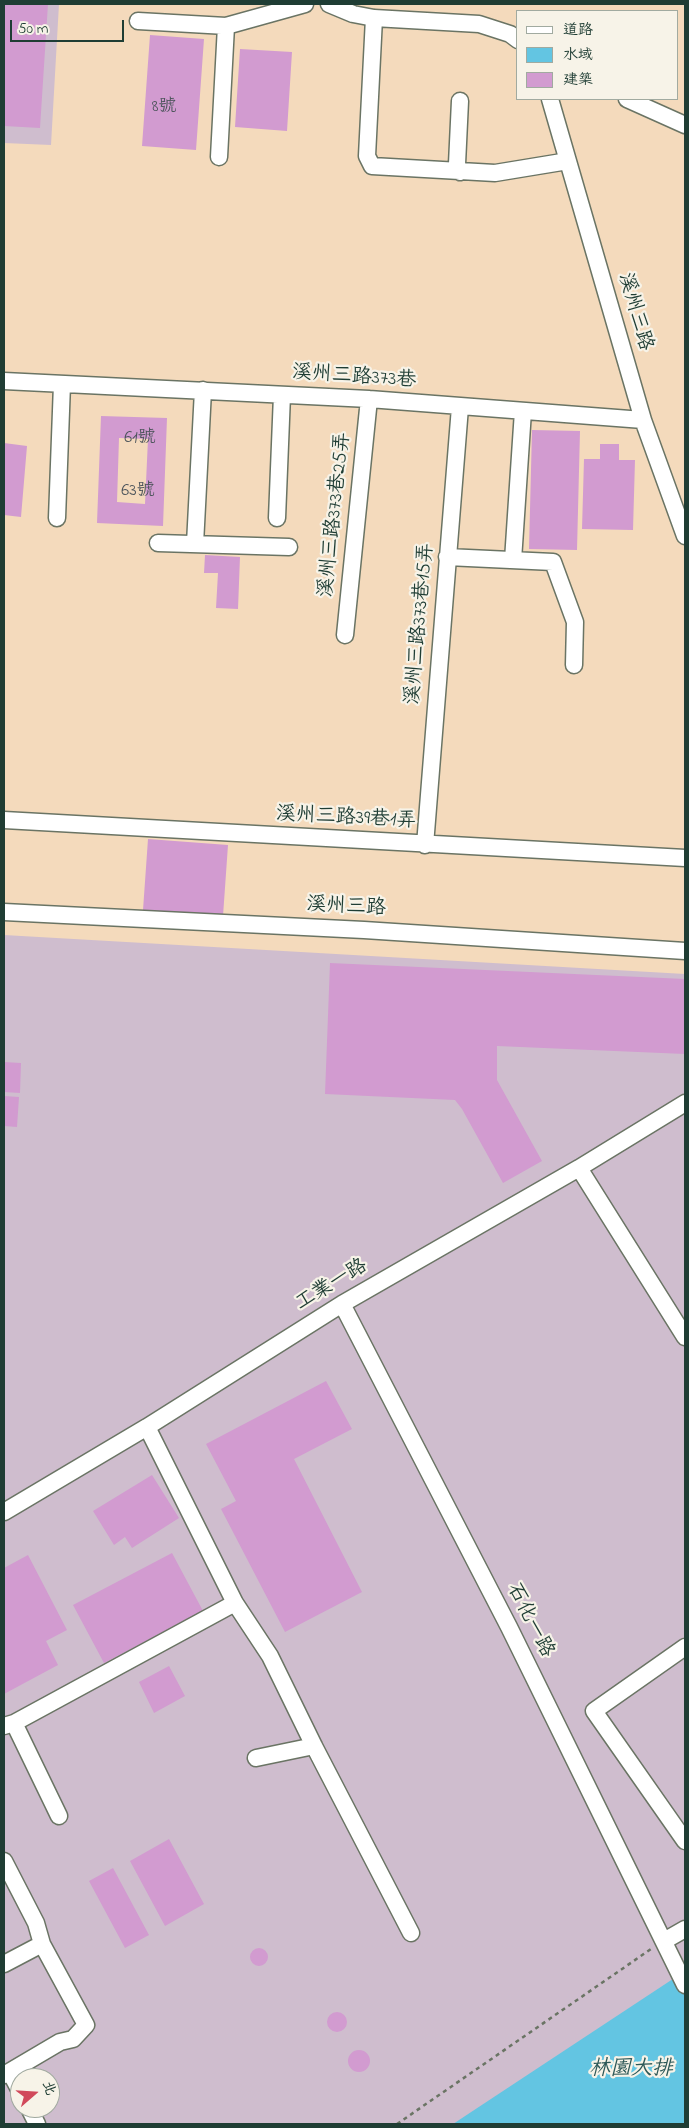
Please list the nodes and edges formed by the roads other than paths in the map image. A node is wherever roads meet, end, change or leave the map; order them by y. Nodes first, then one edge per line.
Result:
1 (305, 4) edge
2 (328, 4) edge
3 (374, 18) junction
4 (138, 22) dead end
5 (226, 26) junction
6 (516, 38) edge
7 (550, 100) edge
8 (629, 100) edge
9 (460, 101) dead end
10 (685, 126) edge
11 (219, 157) dead end
12 (568, 162) junction
13 (460, 172) junction
14 (4, 381) edge
15 (62, 384) junction
16 (203, 390) junction
17 (282, 395) junction
18 (369, 399) junction
19 (460, 406) junction
20 (523, 411) junction
21 (643, 420) junction
22 (56, 518) dead end
23 (277, 518) dead end
24 (684, 525) edge
25 (158, 543) dead end
26 (195, 544) junction
27 (289, 547) dead end
28 (447, 557) junction
29 (513, 560) junction
30 (345, 635) dead end
31 (574, 665) dead end
32 (4, 820) edge
33 (425, 845) junction
34 (685, 858) edge
35 (4, 912) edge
36 (685, 951) edge
37 (685, 1103) edge
38 (579, 1168) junction
39 (342, 1304) junction
40 (685, 1337) edge
41 (147, 1427) junction
42 (4, 1512) edge
43 (235, 1603) junction
44 (685, 1647) edge
45 (9, 1725) edge
46 (314, 1746) junction
47 (256, 1758) dead end
48 (59, 1816) dead end
49 (685, 1840) edge
50 (4, 1861) edge
51 (685, 1928) edge
52 (411, 1933) dead end
53 (664, 1941) junction
54 (42, 1944) junction
55 (4, 1964) edge
56 (685, 1985) edge
57 (7, 2074) edge

1 - 5 street
2 - 3 street
3 - 6 street
3 - 13 street
4 - 5 street
5 - 11 street
7 - 12 street, 溪州三路
8 - 10 street
9 - 13 street
12 - 13 street
12 - 21 street, 溪州三路
14 - 15 street, 溪州三路373巷
15 - 16 street, 溪州三路373巷
15 - 22 street
16 - 17 street, 溪州三路373巷
16 - 26 street
17 - 18 street, 溪州三路373巷
17 - 23 street
18 - 19 street, 溪州三路373巷
18 - 30 street, 溪州三路373巷25弄
19 - 20 street, 溪州三路373巷
19 - 28 street, 溪州三路373巷15弄
20 - 21 street, 溪州三路373巷
20 - 29 street
21 - 24 street, 溪州三路
25 - 26 street
26 - 27 street
28 - 29 street
28 - 33 street, 溪州三路373巷15弄
29 - 31 street
32 - 33 street, 溪州三路39巷1弄
33 - 34 street, 溪州三路39巷1弄
35 - 36 street, 溪州三路
37 - 38 street, 工業一路
38 - 39 street, 工業一路
38 - 40 street
39 - 41 street, 工業一路
39 - 53 street, 石化一路
41 - 42 street, 工業一路
41 - 43 street
43 - 45 street
43 - 46 street
44 - 49 street
45 - 48 street
46 - 47 street
46 - 52 street
50 - 54 street
51 - 53 street
53 - 56 street, 石化一路
54 - 55 street
54 - 57 street

